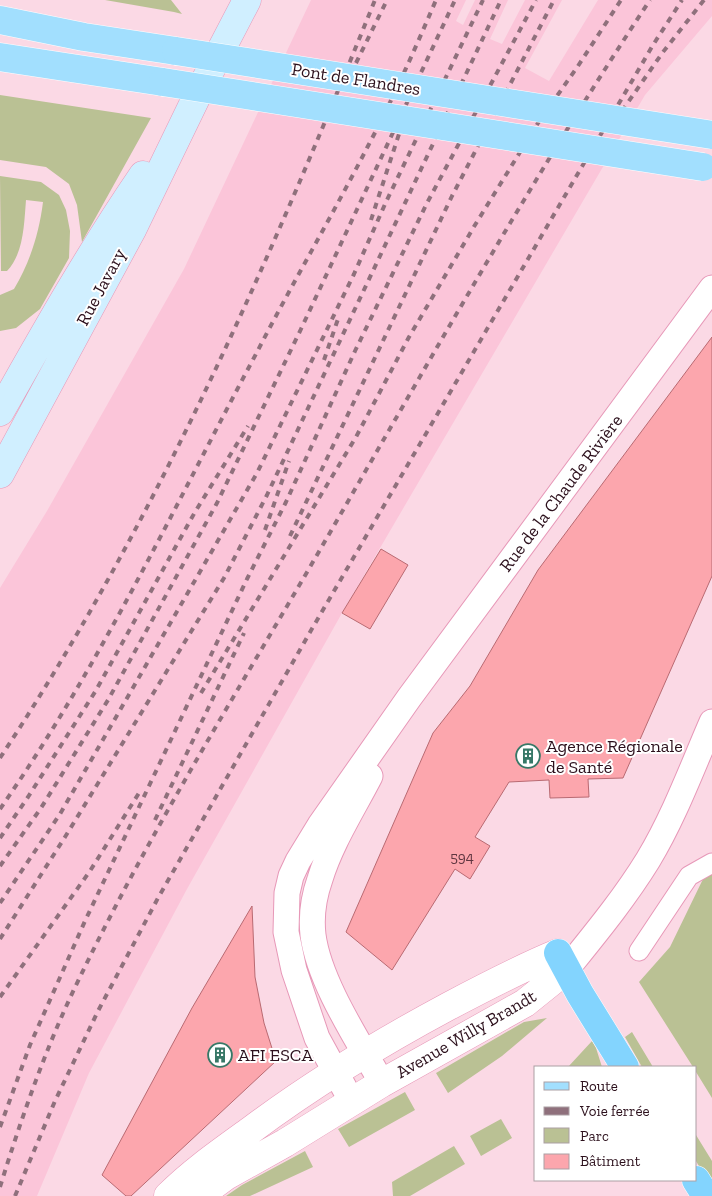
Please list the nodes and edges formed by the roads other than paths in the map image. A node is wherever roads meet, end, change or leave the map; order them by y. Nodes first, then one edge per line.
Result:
1 (247, 0) edge
2 (0, 20) edge
3 (0, 57) edge
4 (196, 98) junction
5 (712, 135) edge
6 (708, 168) edge
7 (712, 288) edge
8 (0, 412) edge
9 (0, 474) edge
10 (409, 698) junction
11 (712, 722) edge
12 (712, 863) edge
13 (640, 951) dead end
14 (562, 961) junction
15 (365, 1053) junction
16 (624, 1066) edge
17 (335, 1071) junction
18 (382, 1083) junction
19 (352, 1102) junction
20 (697, 1181) edge
21 (168, 1196) edge
22 (199, 1196) edge
23 (706, 1196) edge

1 - 4 main road, Rue Javary
2 - 5 main road, Pont de Flandres, bridge
3 - 6 main road, Pont de Flandres, bridge
4 - 8 main road, Rue Javary
4 - 9 main road, Rue Javary
7 - 10 street, Rue de la Chaude Rivière
10 - 15 street, Rue de la Chaude Rivière
10 - 17 street, Rue de la Chaude Rivière
11 - 14 street, Avenue Willy Brandt
12 - 13 street
14 - 15 street, Avenue Willy Brandt
14 - 16 highway
14 - 18 street, Avenue Willy Brandt
15 - 17 street
15 - 18 street, Rue de la Chaude Rivière
17 - 19 street, Rue de la Chaude Rivière
17 - 21 street
18 - 19 street
19 - 22 street
20 - 23 highway

